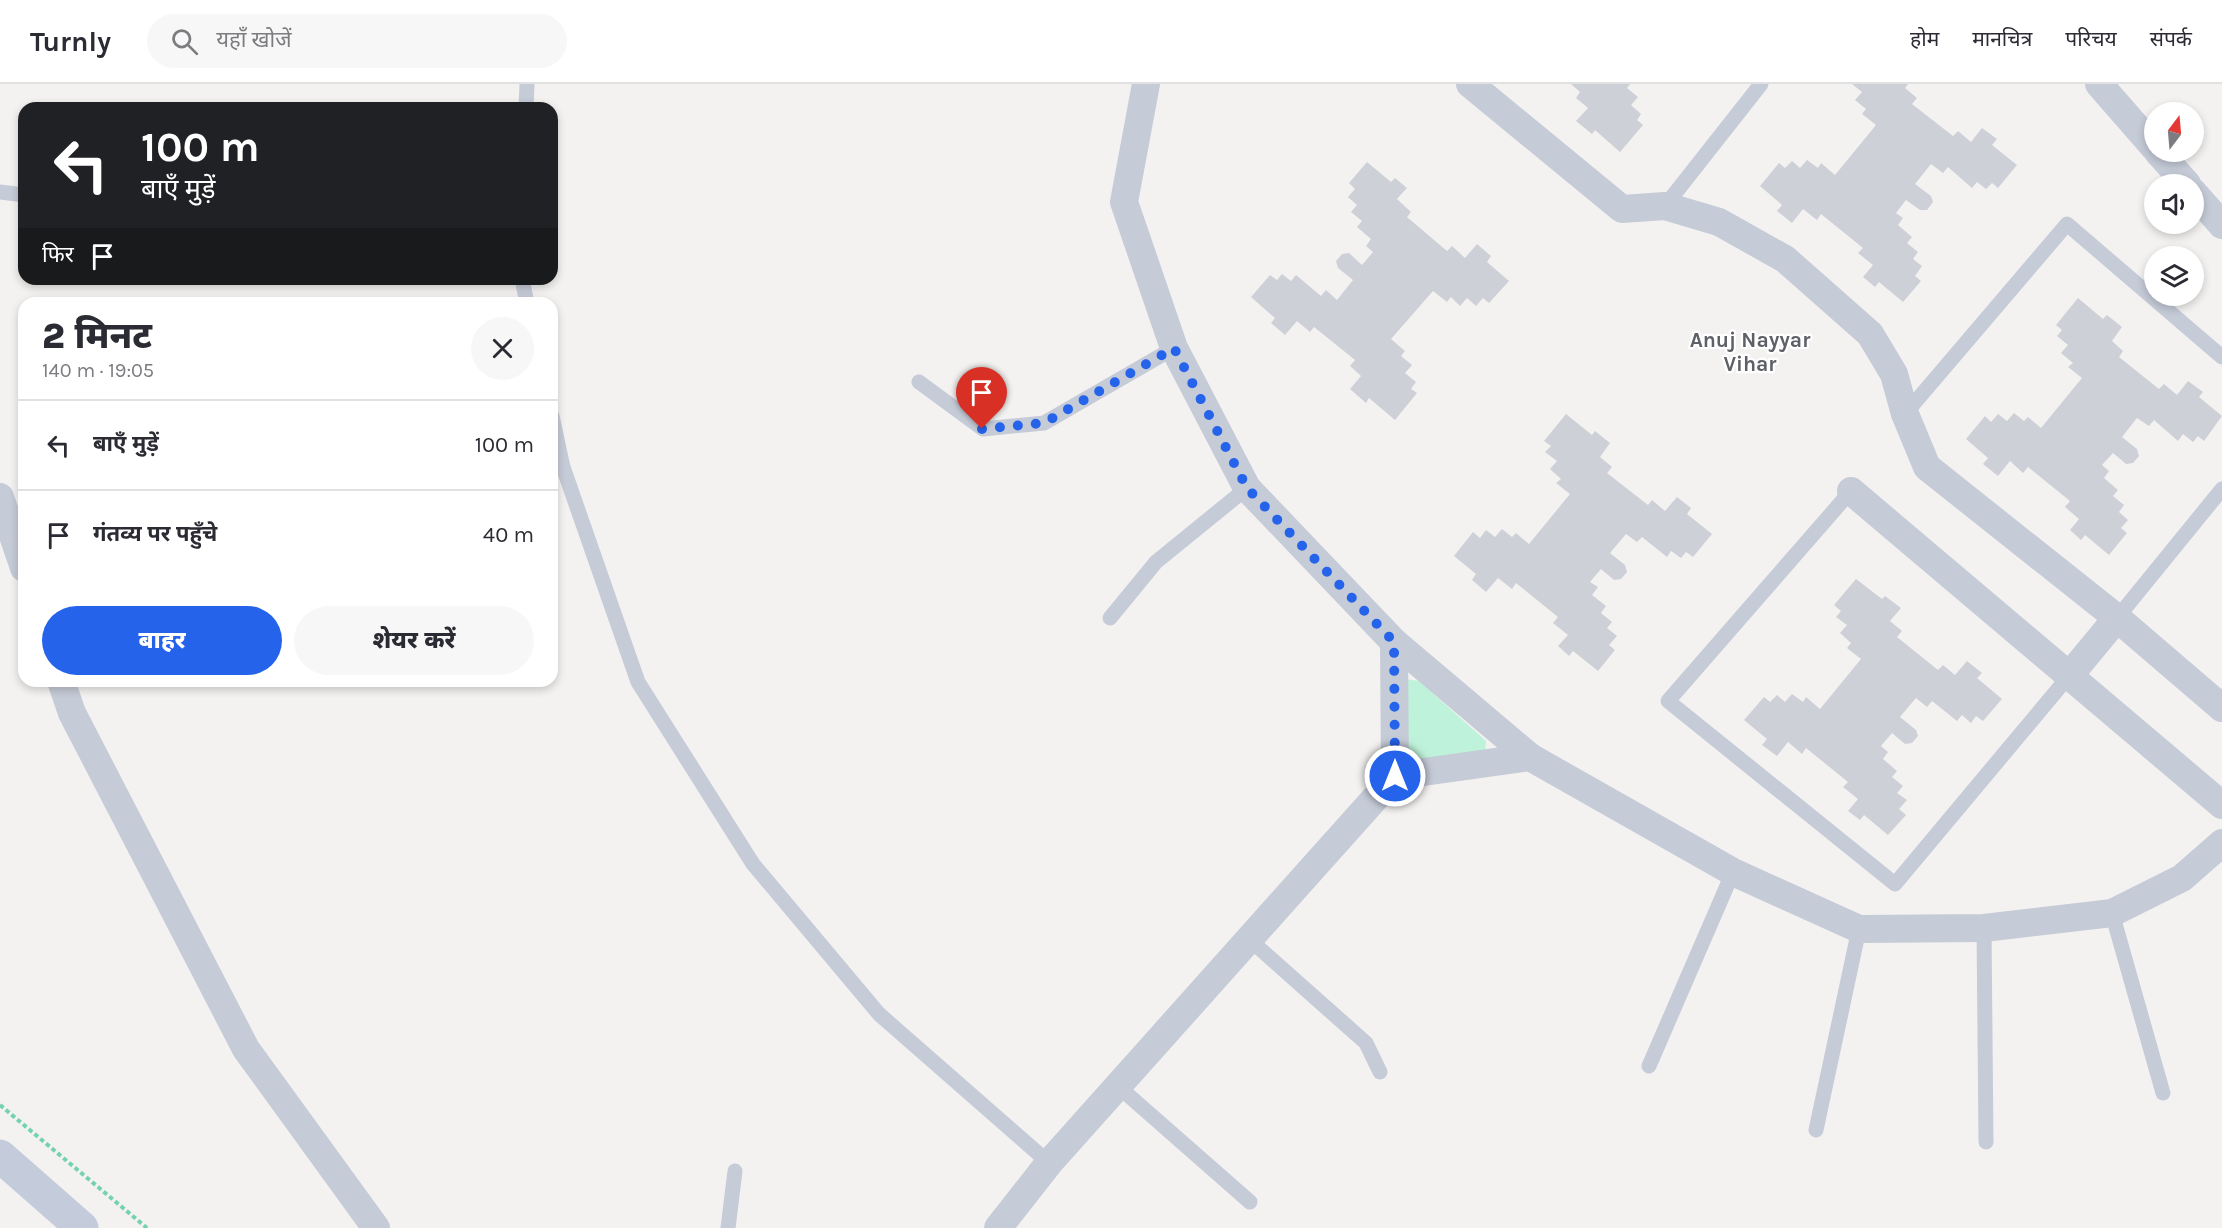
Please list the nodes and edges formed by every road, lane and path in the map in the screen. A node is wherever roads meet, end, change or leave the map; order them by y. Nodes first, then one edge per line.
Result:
1 (527, 84) edge
2 (1146, 84) edge
3 (1470, 84) edge
4 (1761, 84) edge
5 (2098, 84) edge
6 (526, 102) edge
7 (2144, 136) edge
8 (2167, 162) edge
9 (2178, 174) edge
10 (0, 192) edge
11 (18, 194) edge
12 (2204, 205) edge
13 (1665, 206) junction
14 (2222, 225) edge
15 (1174, 348) junction
16 (2222, 357) edge
17 (919, 382) dead end
18 (1905, 414) junction
19 (558, 444) edge
20 (1247, 488) junction
21 (2222, 489) edge
22 (1851, 491) joint
23 (0, 496) edge
24 (18, 550) edge
25 (1110, 618) dead end
26 (2117, 618) junction
27 (1394, 642) junction
28 (2069, 676) junction
29 (63, 687) edge
30 (2222, 708) edge
31 (1530, 757) junction
32 (1395, 776) junction
33 (2222, 805) edge
34 (2222, 843) edge
35 (1733, 872) junction
36 (2112, 912) junction
37 (1984, 928) junction
38 (1859, 929) junction
39 (1249, 939) junction
40 (1649, 1066) dead end
41 (1380, 1072) dead end
42 (1119, 1087) junction
43 (2163, 1093) dead end
44 (0, 1105) edge
45 (1816, 1130) dead end
46 (1986, 1142) dead end
47 (0, 1156) edge
48 (1049, 1163) junction
49 (735, 1172) dead end
50 (1250, 1202) dead end
51 (1005, 1226) edge
52 (82, 1228) edge
53 (147, 1228) edge
54 (376, 1228) edge
55 (728, 1228) edge

1 - 6 lane
2 - 15 street
3 - 13 street
4 - 13 lane
5 - 7 street
8 - 9 street
10 - 11 lane
12 - 14 street
13 - 18 street
15 - 17 lane
15 - 20 street
16 - 18 lane
18 - 26 street
19 - 48 lane
20 - 25 lane
20 - 27 street
21 - 26 lane
22 - 28 street
22 - 28 lane
23 - 24 street
26 - 28 street
26 - 30 street
27 - 31 street
27 - 32 street
28 - 33 street
29 - 54 street
31 - 32 street
31 - 35 street
32 - 39 street
34 - 36 street
35 - 38 street
35 - 40 lane
36 - 37 street
36 - 43 lane
37 - 38 street
37 - 46 lane
38 - 45 lane
39 - 41 lane
39 - 42 street
42 - 48 street
42 - 50 lane
44 - 53 path
47 - 52 street
48 - 51 street
49 - 55 lane

